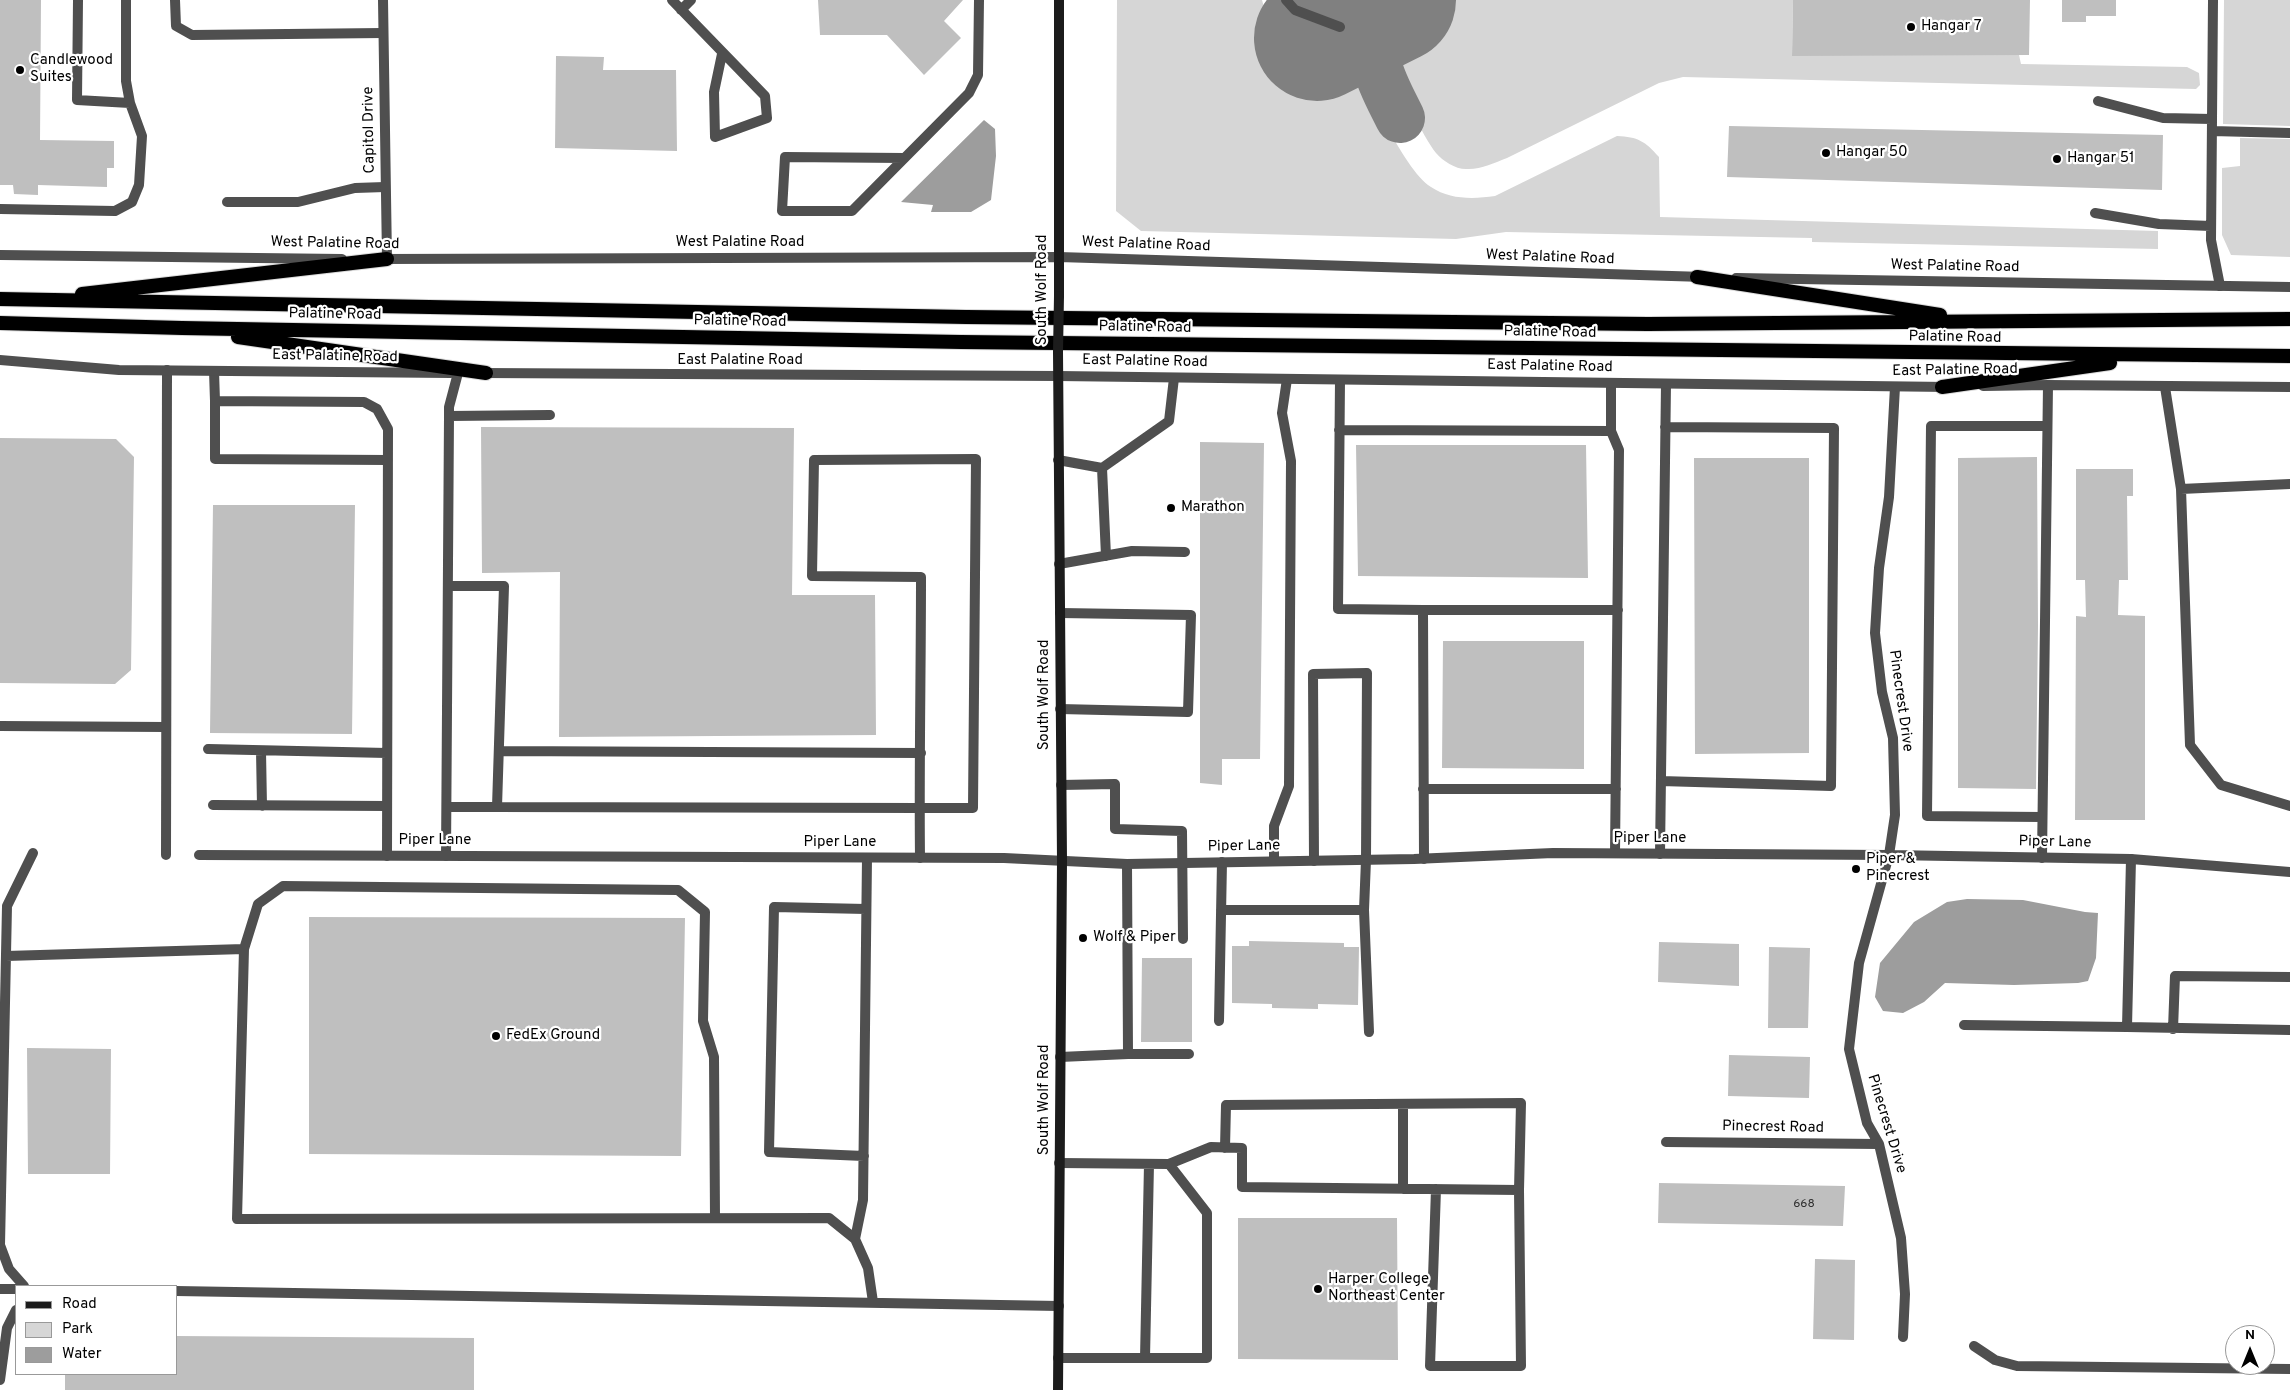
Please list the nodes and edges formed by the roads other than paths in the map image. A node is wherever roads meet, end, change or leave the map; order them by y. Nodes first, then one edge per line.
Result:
1 (78, 0) edge
2 (126, 0) edge
3 (175, 0) edge
4 (382, 0) edge
5 (672, 0) edge
6 (692, 0) edge
7 (978, 0) edge
8 (1059, 0) edge
9 (1286, 0) edge
10 (2213, 0) edge
11 (681, 10) junction
12 (1340, 27) dead end
13 (383, 33) junction
14 (722, 54) junction
15 (2098, 101) dead end
16 (130, 103) junction
17 (2212, 119) junction
18 (2212, 131) junction
19 (2290, 133) edge
20 (904, 158) junction
21 (385, 187) junction
22 (227, 202) dead end
23 (0, 208) edge
24 (2095, 213) dead end
25 (2211, 226) junction
26 (0, 255) edge
27 (1059, 258) junction
28 (386, 259) junction
29 (1697, 277) junction
30 (2220, 286) junction
31 (2290, 287) edge
32 (0, 299) edge
33 (26, 301) junction
34 (2290, 319) edge
35 (1981, 321) junction
36 (0, 323) edge
37 (182, 328) junction
38 (2153, 356) junction
39 (2290, 356) edge
40 (0, 360) edge
41 (167, 370) junction
42 (214, 371) junction
43 (458, 373) junction
44 (486, 374) junction
45 (1058, 376) junction
46 (1174, 378) junction
47 (1287, 379) junction
48 (1340, 380) junction
49 (1611, 383) junction
50 (1666, 384) junction
51 (2048, 385) junction
52 (1895, 387) junction
53 (1942, 387) junction
54 (2165, 387) junction
55 (2290, 387) edge
56 (215, 401) junction
57 (550, 415) dead end
58 (449, 416) junction
59 (2046, 426) junction
60 (1665, 428) junction
61 (1339, 430) junction
62 (1611, 430) junction
63 (388, 460) junction
64 (1058, 460) junction
65 (1102, 468) junction
66 (2290, 484) edge
67 (2181, 489) junction
68 (1185, 552) dead end
69 (1106, 556) junction
70 (1059, 564) junction
71 (448, 586) junction
72 (1423, 610) junction
73 (1618, 610) junction
74 (1060, 613) junction
75 (1060, 708) junction
76 (0, 726) edge
77 (166, 727) junction
78 (208, 750) dead end
79 (261, 751) junction
80 (499, 751) junction
81 (387, 753) junction
82 (921, 754) junction
83 (1661, 781) junction
84 (1061, 784) junction
85 (1424, 789) junction
86 (1616, 789) junction
87 (213, 805) dead end
88 (262, 806) junction
89 (387, 806) junction
90 (447, 806) junction
91 (2290, 806) edge
92 (497, 807) junction
93 (920, 808) junction
94 (2042, 817) junction
95 (33, 853) dead end
96 (1616, 853) junction
97 (1660, 854) junction
98 (166, 855) dead end
99 (199, 855) dead end
100 (1889, 855) junction
101 (387, 856) junction
102 (446, 856) junction
103 (867, 858) junction
104 (920, 858) junction
105 (2042, 858) junction
106 (1424, 859) junction
107 (2130, 859) junction
108 (1366, 860) junction
109 (1062, 861) junction
110 (1274, 861) junction
111 (1314, 861) junction
112 (1222, 862) junction
113 (1183, 863) junction
114 (1127, 864) junction
115 (2290, 872) edge
116 (866, 909) junction
117 (1221, 910) junction
118 (1364, 910) junction
119 (1184, 939) dead end
120 (244, 949) junction
121 (6, 956) junction
122 (2290, 977) edge
123 (1219, 1021) dead end
124 (1964, 1025) dead end
125 (2127, 1027) junction
126 (2173, 1029) junction
127 (2290, 1030) edge
128 (1369, 1032) dead end
129 (2, 1046) edge
130 (1128, 1054) junction
131 (1189, 1054) dead end
132 (1060, 1058) junction
133 (1403, 1105) junction
134 (1666, 1142) dead end
135 (1880, 1144) junction
136 (1225, 1148) junction
137 (864, 1156) junction
138 (1060, 1163) junction
139 (1149, 1164) junction
140 (1169, 1164) junction
141 (1403, 1189) junction
142 (1436, 1189) junction
143 (1519, 1190) junction
144 (716, 1218) junction
145 (854, 1239) junction
146 (23, 1285) edge
147 (0, 1289) edge
148 (15, 1289) edge
149 (178, 1292) edge
150 (874, 1302) junction
151 (1058, 1306) junction
152 (15, 1312) edge
153 (1903, 1337) dead end
154 (1974, 1346) dead end
155 (1058, 1358) junction
156 (1145, 1358) junction
157 (2290, 1369) edge
158 (0, 1380) edge
159 (0, 1384) edge
160 (0, 1390) edge
161 (1058, 1390) edge

1 - 16 street
2 - 16 street
3 - 13 street
4 - 13 street, Capitol Drive
5 - 11 street
6 - 11 street
7 - 20 street
8 - 27 main road, South Wolf Road
9 - 12 street
10 - 17 street
11 - 14 street
13 - 21 street, Capitol Drive
14 - 14 street
15 - 17 street
16 - 23 street
17 - 18 street
18 - 19 street
18 - 25 street
20 - 20 street
21 - 22 street
21 - 28 street, Capitol Drive
24 - 25 street
25 - 30 street
26 - 28 street, West Palatine Road
27 - 28 street, West Palatine Road
27 - 29 street, West Palatine Road
27 - 45 main road, South Wolf Road, bridge
28 - 33 highway
29 - 30 street, West Palatine Road
29 - 35 highway
30 - 31 street, West Palatine Road
32 - 33 highway, Palatine Road
33 - 35 highway, Palatine Road
34 - 35 highway, Palatine Road
36 - 37 highway, Palatine Road
37 - 38 highway, Palatine Road
37 - 44 highway
38 - 39 highway, Palatine Road
38 - 53 highway
40 - 41 street, East Palatine Road
41 - 42 street, East Palatine Road
41 - 77 street
42 - 43 street, East Palatine Road
42 - 56 street
43 - 44 street, East Palatine Road
43 - 58 street
44 - 45 street, East Palatine Road
45 - 46 street, East Palatine Road
45 - 64 main road, South Wolf Road
46 - 47 street, East Palatine Road
46 - 65 street
47 - 48 street, East Palatine Road
47 - 110 street
48 - 49 street, East Palatine Road
48 - 61 street
49 - 50 street, East Palatine Road
49 - 62 street
50 - 52 street, East Palatine Road
50 - 60 street
51 - 53 street, East Palatine Road
51 - 54 street, East Palatine Road
51 - 59 street
52 - 53 street, East Palatine Road
52 - 100 street, Pinecrest Drive
54 - 55 street, East Palatine Road
54 - 67 street
56 - 63 street
56 - 63 street
57 - 58 street
58 - 71 street
59 - 94 street
59 - 94 street
60 - 83 street
60 - 83 street
61 - 62 street
61 - 72 street
62 - 73 street
63 - 81 street
64 - 65 street
64 - 70 main road, South Wolf Road
65 - 69 street
66 - 67 street
67 - 91 street
68 - 69 street
69 - 70 street
70 - 74 main road, South Wolf Road
71 - 80 street
71 - 90 street
72 - 73 street
72 - 85 street
73 - 86 street
74 - 75 main road, South Wolf Road
74 - 75 street
75 - 84 main road, South Wolf Road
76 - 77 street
77 - 98 street
78 - 79 street
79 - 81 street
79 - 88 street
80 - 82 street
80 - 92 street
81 - 89 street
82 - 93 street
82 - 93 street
83 - 97 street
84 - 109 main road, South Wolf Road
84 - 113 street
85 - 86 street
85 - 106 street
86 - 96 street
87 - 88 street
88 - 89 street
89 - 101 street
90 - 92 street
90 - 102 street
92 - 93 street
93 - 104 street
94 - 105 street
95 - 121 street
96 - 97 street, Piper Lane
96 - 106 street, Piper Lane
97 - 100 street, Piper Lane
99 - 101 street, Piper Lane
100 - 105 street, Piper Lane
100 - 135 street, Pinecrest Drive
101 - 102 street, Piper Lane
102 - 103 street, Piper Lane
103 - 104 street, Piper Lane
103 - 116 street
104 - 109 street, Piper Lane
105 - 107 street, Piper Lane
106 - 108 street, Piper Lane
107 - 115 street, Piper Lane
107 - 125 street
108 - 111 street, Piper Lane
108 - 111 street
108 - 118 street
109 - 114 street, Piper Lane
109 - 132 main road, South Wolf Road
110 - 111 street, Piper Lane
110 - 112 street, Piper Lane
112 - 113 street, Piper Lane
112 - 117 street
113 - 114 street, Piper Lane
113 - 119 street
114 - 130 street
116 - 137 street
116 - 137 street
117 - 118 street
117 - 123 street
118 - 128 street
120 - 121 street
120 - 144 street
120 - 144 street
121 - 129 street
122 - 126 street
124 - 125 street
125 - 126 street
126 - 127 street
129 - 146 street
130 - 131 street
130 - 132 street
132 - 138 main road, South Wolf Road
133 - 136 street
133 - 141 street
133 - 143 street
134 - 135 street, Pinecrest Road
135 - 153 street, Pinecrest Drive
136 - 140 street
136 - 141 street
137 - 145 street
138 - 139 street
138 - 151 main road, South Wolf Road
139 - 140 street
139 - 156 street
140 - 156 street
141 - 142 street
142 - 143 street
142 - 143 street
144 - 145 street
145 - 150 street
147 - 148 street
149 - 150 street
150 - 151 street
151 - 155 main road, South Wolf Road
152 - 158 street
154 - 157 street
155 - 156 street
155 - 161 main road, South Wolf Road
159 - 160 street

